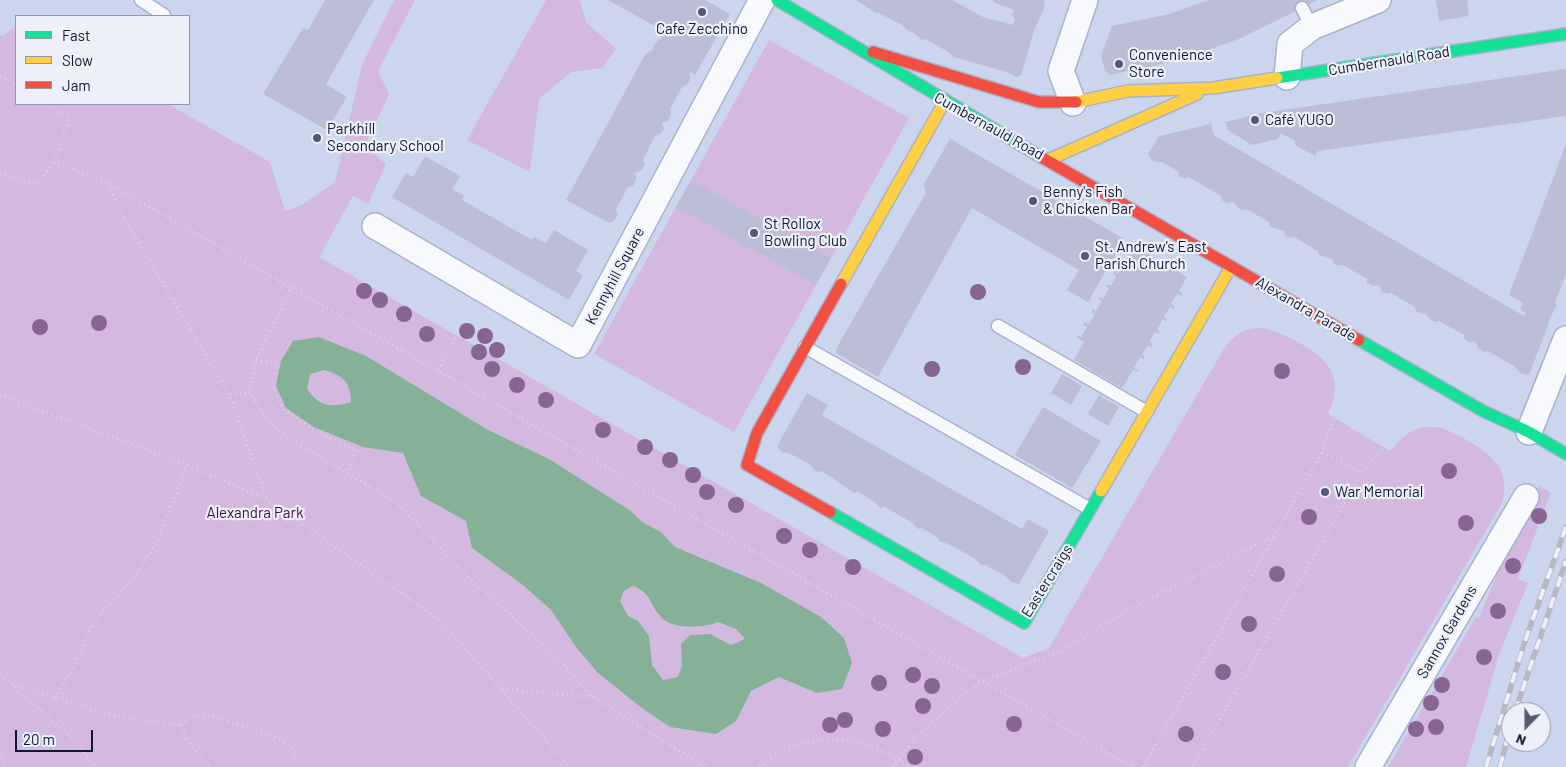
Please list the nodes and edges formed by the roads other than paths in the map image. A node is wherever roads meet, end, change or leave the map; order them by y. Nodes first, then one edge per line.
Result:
1 (141, 0) edge
2 (762, 0) edge
3 (777, 0) edge
4 (1085, 0) edge
5 (1378, 0) edge
6 (164, 15) dead end
7 (1566, 34) edge
8 (852, 46) junction
9 (1287, 76) junction
10 (1213, 88) junction
11 (945, 101) junction
12 (1073, 103) junction
13 (1048, 160) junction
14 (375, 226) dead end
15 (1232, 267) junction
16 (998, 326) dead end
17 (1566, 339) edge
18 (805, 347) junction
19 (1147, 412) junction
20 (1529, 432) junction
21 (1566, 454) edge
22 (1526, 497) dead end
23 (1090, 509) junction
24 (1368, 767) edge

1 - 6 lane
2 - 14 street, Kennyhill Square
3 - 8 main road, Cumbernauld Road
4 - 12 street
5 - 9 street
7 - 9 main road, Cumbernauld Road
8 - 11 main road, Cumbernauld Road
8 - 12 main road, Cumbernauld Road
9 - 10 main road, Cumbernauld Road
10 - 12 main road, Cumbernauld Road
10 - 13 main road, Cumbernauld Road
11 - 13 main road, Cumbernauld Road
11 - 18 main road
13 - 15 main road, Alexandra Parade
15 - 19 main road, Eastercraigs
15 - 20 main road, Alexandra Parade
16 - 19 lane
17 - 20 street
18 - 23 lane
18 - 23 main road, Eastercraigs
19 - 23 main road, Eastercraigs
20 - 21 main road, Alexandra Parade
22 - 24 street, Sannox Gardens

